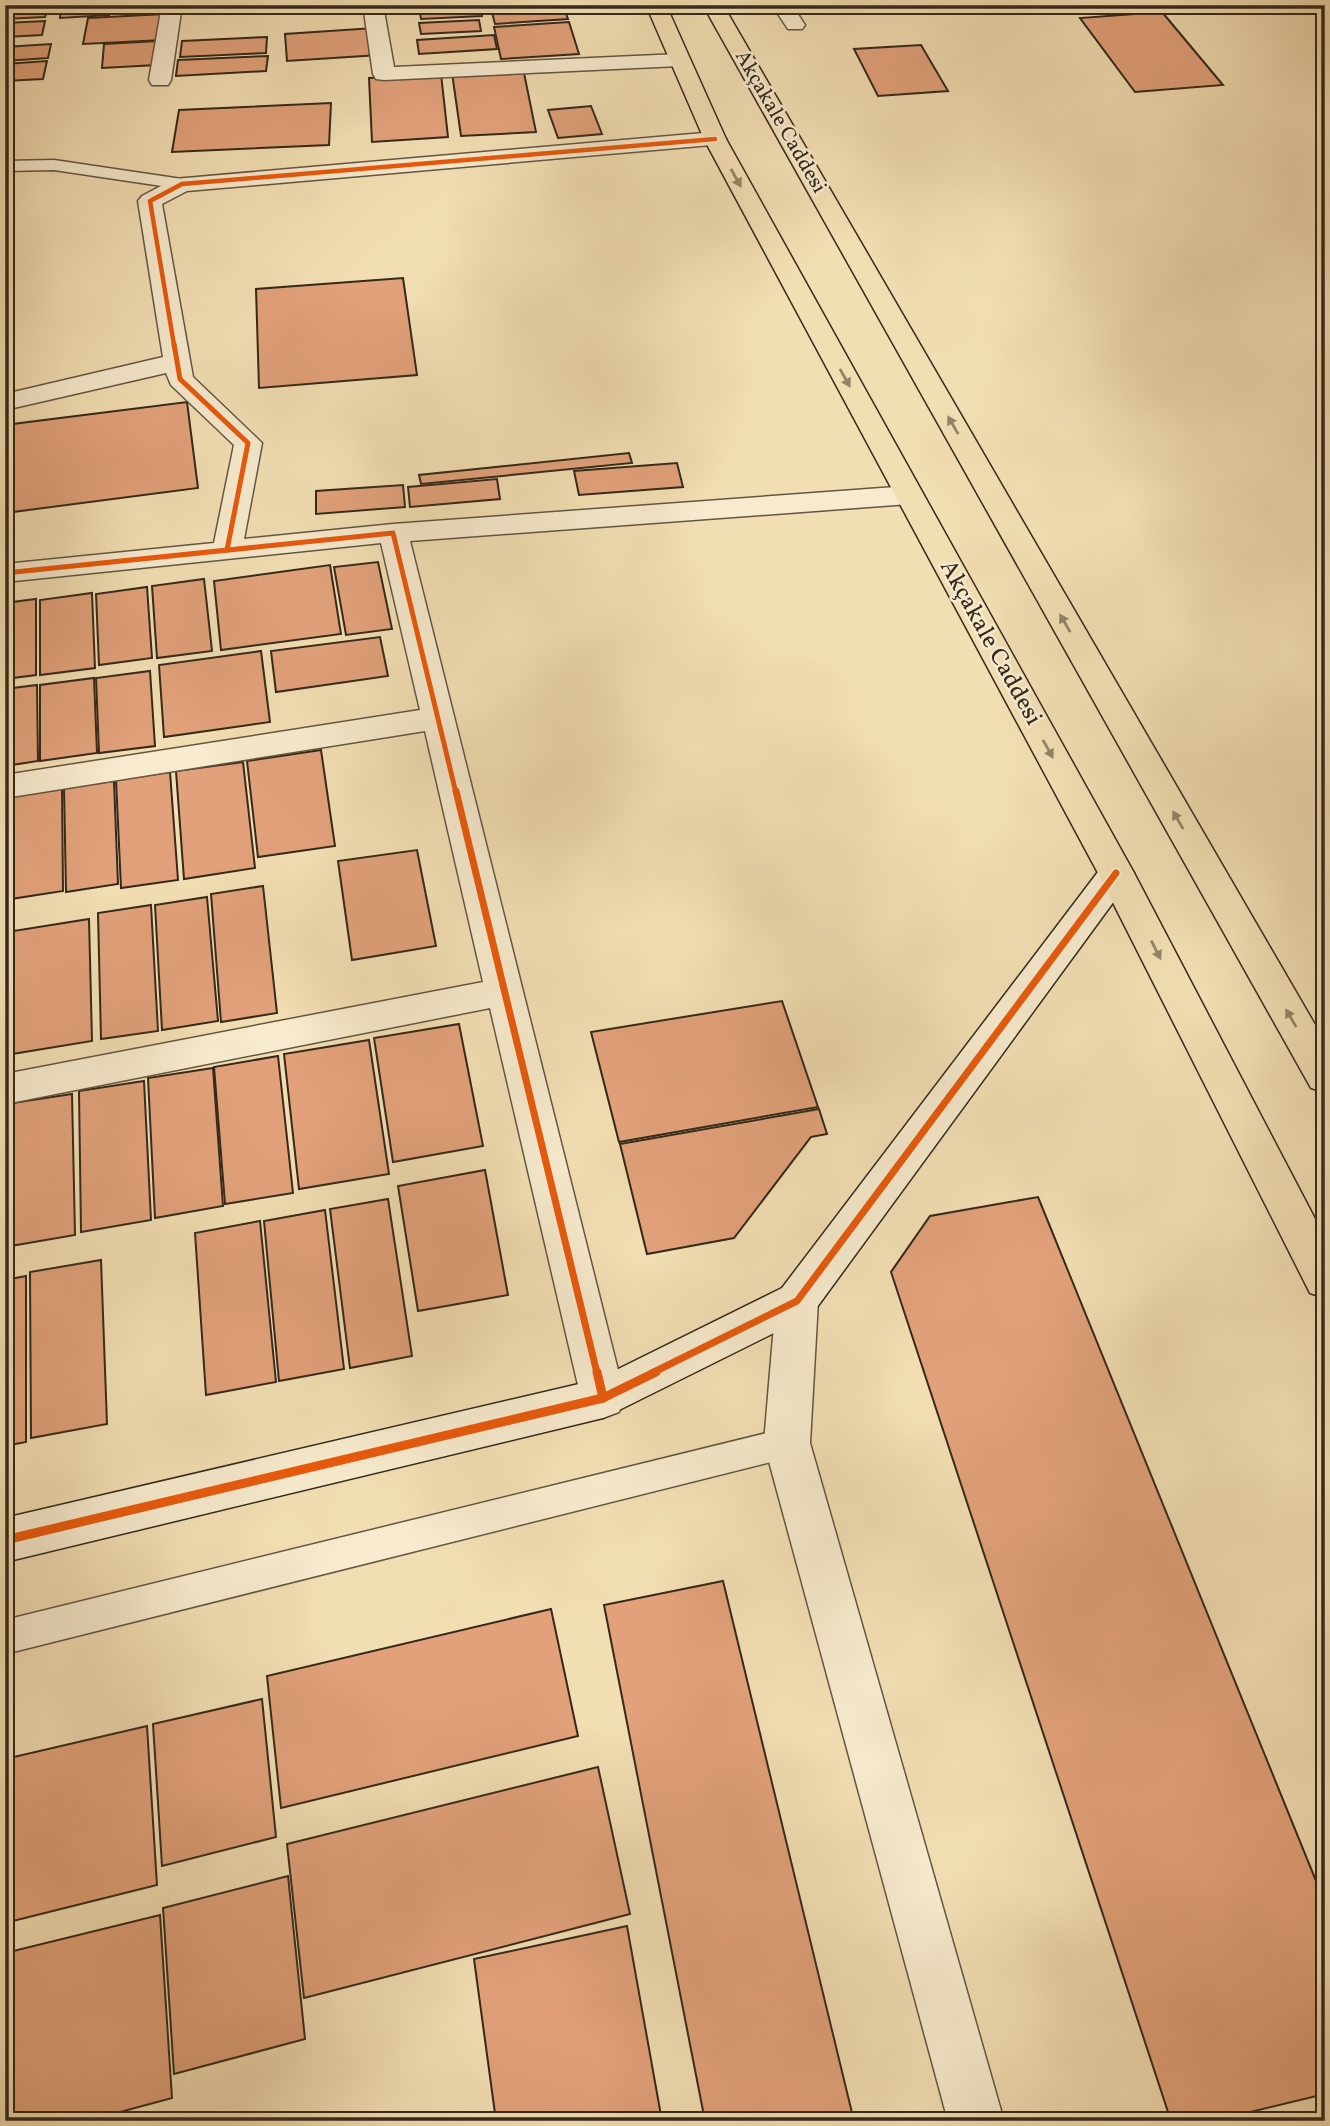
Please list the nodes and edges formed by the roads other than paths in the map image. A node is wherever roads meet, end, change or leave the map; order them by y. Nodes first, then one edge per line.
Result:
1 (172, 5) edge
2 (373, 5) edge
3 (656, 5) edge
4 (713, 5) edge
5 (782, 5) edge
6 (795, 25) dead end
7 (679, 60) junction
8 (160, 80) dead end
9 (715, 139) junction
10 (5, 166) edge
11 (182, 184) junction
12 (177, 362) junction
13 (5, 402) edge
14 (909, 495) junction
15 (393, 533) junction
16 (227, 550) junction
17 (5, 573) edge
18 (439, 718) junction
19 (5, 787) edge
20 (1116, 873) junction
21 (502, 992) junction
22 (1325, 1077) edge
23 (5, 1089) edge
24 (1325, 1280) edge
25 (797, 1301) junction
26 (603, 1398) junction
27 (787, 1443) junction
28 (5, 1539) edge
29 (5, 1637) edge
30 (976, 2121) edge

1 - 8 street
2 - 7 street
3 - 7 main road, Akçakale Caddesi
22 -> 4 main road, Akçakale Caddesi
5 - 6 street
7 - 9 main road, Akçakale Caddesi
9 - 11 street
9 -> 14 main road, Akçakale Caddesi
10 - 11 lane
11 - 12 street
12 - 13 street
12 - 16 street
14 - 15 street
14 -> 20 main road, Akçakale Caddesi
15 - 16 street
15 - 18 street
16 - 17 street
18 - 19 street
18 - 21 street
20 -> 24 main road, Akçakale Caddesi
20 - 25 street
21 - 23 street
21 - 26 street
25 - 26 street
25 - 27 street
26 - 28 street
27 - 29 lane
27 - 30 street

